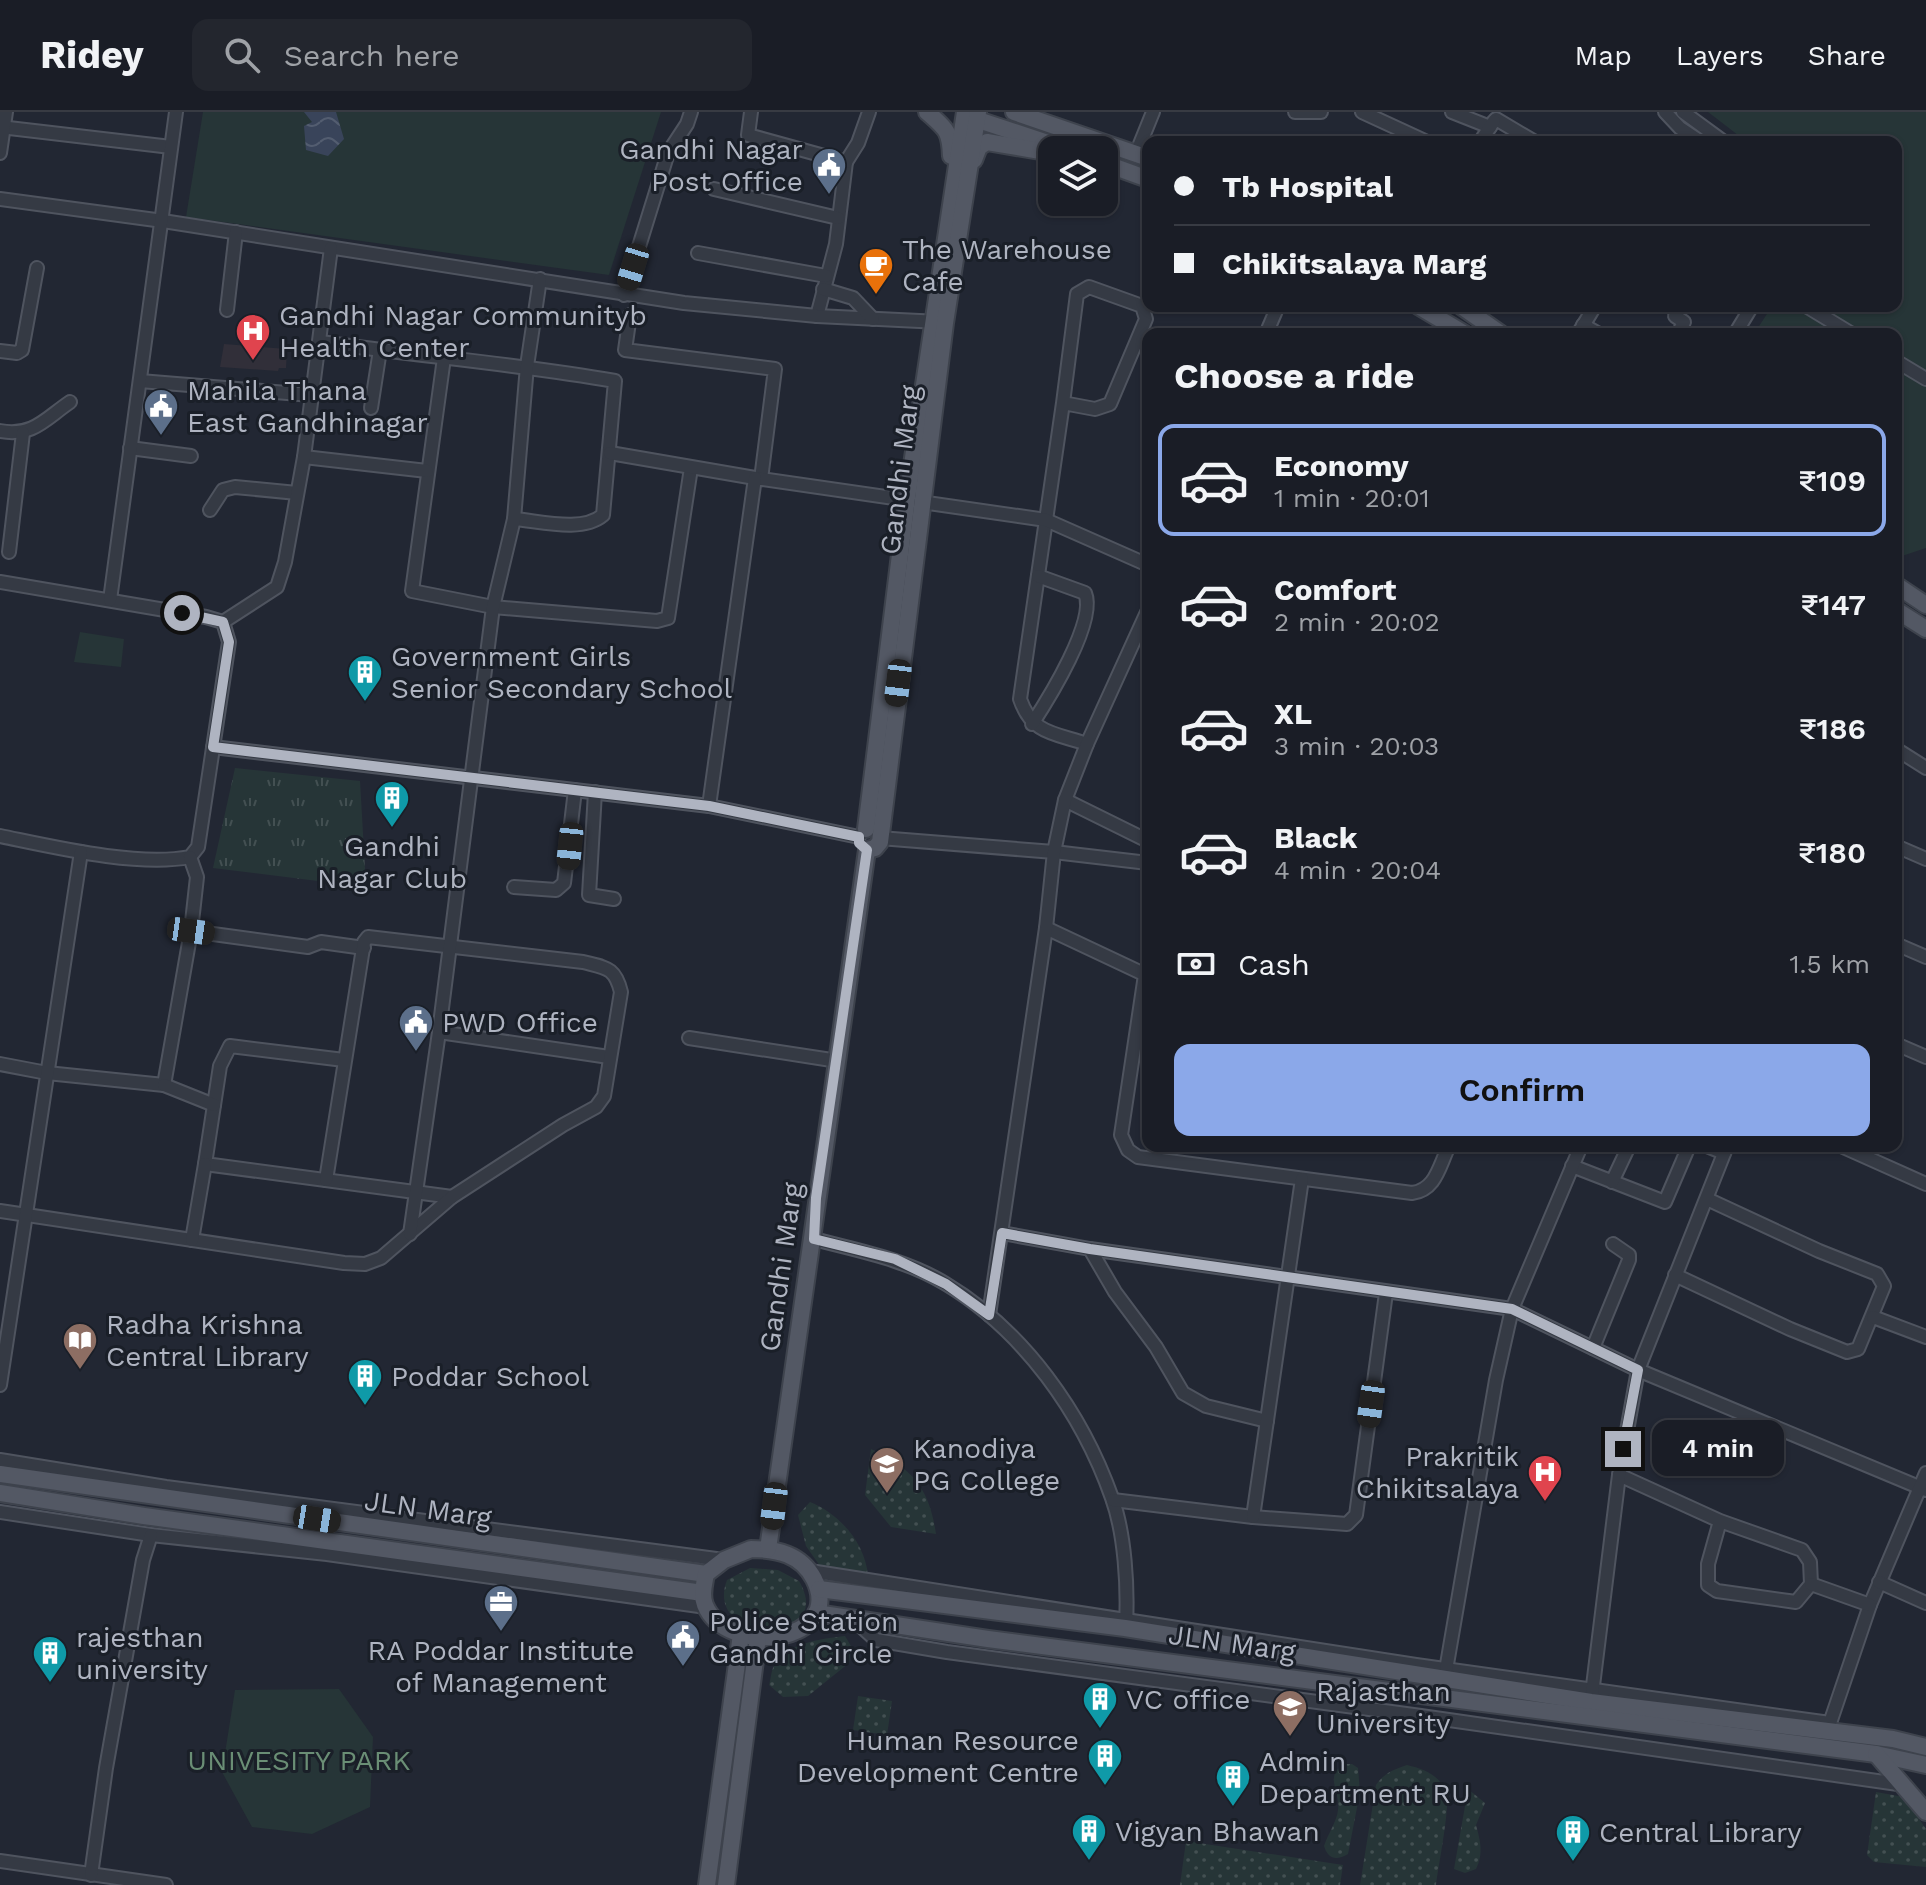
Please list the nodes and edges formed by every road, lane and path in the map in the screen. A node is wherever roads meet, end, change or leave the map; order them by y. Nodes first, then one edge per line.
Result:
1 (6, 112) edge
2 (176, 112) edge
3 (691, 112) edge
4 (751, 112) edge
5 (869, 112) edge
6 (927, 112) edge
7 (1014, 112) edge
8 (1153, 112) edge
9 (1295, 112) edge
10 (1321, 112) edge
11 (1362, 112) edge
12 (1452, 112) edge
13 (1665, 112) edge
14 (1683, 112) edge
15 (968, 114) edge
16 (1495, 119) edge
17 (2, 127) edge
18 (1147, 136) edge
19 (1414, 136) edge
20 (1484, 136) edge
21 (1525, 136) edge
22 (1692, 136) edge
23 (1716, 136) edge
24 (1038, 139) edge
25 (171, 147) junction
26 (1038, 151) edge
27 (0, 153) edge
28 (1142, 156) edge
29 (846, 162) junction
30 (1118, 168) edge
31 (969, 170) junction
32 (1142, 177) edge
33 (714, 189) dead end
34 (0, 199) edge
35 (949, 210) junction
36 (838, 218) junction
37 (163, 221) junction
38 (236, 232) junction
39 (331, 248) junction
40 (698, 253) dead end
41 (37, 268) dead end
42 (540, 279) junction
43 (824, 283) junction
44 (624, 295) junction
45 (1142, 306) edge
46 (227, 310) dead end
47 (1428, 312) edge
48 (1470, 312) edge
49 (1816, 312) edge
50 (630, 315) dead end
51 (817, 316) junction
52 (1675, 316) dead end
53 (873, 319) junction
54 (940, 322) junction
55 (1142, 328) edge
56 (1455, 328) edge
57 (1492, 328) edge
58 (1681, 328) edge
59 (1842, 328) edge
60 (321, 342) junction
61 (380, 350) junction
62 (0, 351) edge
63 (444, 358) junction
64 (1902, 365) edge
65 (527, 366) junction
66 (1926, 379) edge
67 (140, 381) junction
68 (311, 395) junction
69 (70, 402) dead end
70 (1063, 403) junction
71 (371, 408) dead end
72 (0, 431) edge
73 (23, 433) junction
74 (130, 448) junction
75 (610, 453) junction
76 (191, 456) dead end
77 (304, 457) junction
78 (691, 468) junction
79 (427, 471) junction
80 (758, 478) junction
81 (297, 493) junction
82 (914, 500) junction
83 (210, 510) dead end
84 (514, 519) junction
85 (1046, 520) junction
86 (9, 552) dead end
87 (1142, 562) edge
88 (1038, 576) junction
89 (0, 582) edge
90 (1902, 589) edge
91 (110, 600) junction
92 (1926, 605) edge
93 (493, 607) junction
94 (1902, 614) edge
95 (223, 622) junction
96 (1142, 623) edge
97 (1926, 629) edge
98 (1032, 724) junction
99 (1087, 744) junction
100 (213, 747) junction
101 (1902, 753) edge
102 (1926, 768) edge
103 (471, 777) junction
104 (575, 790) junction
105 (595, 792) junction
106 (1065, 800) junction
107 (709, 806) junction
108 (0, 836) edge
109 (870, 838) junction
110 (1142, 838) edge
111 (1902, 849) edge
112 (81, 852) junction
113 (1054, 852) junction
114 (190, 857) junction
115 (1926, 859) edge
116 (1142, 862) edge
117 (514, 887) dead end
118 (614, 899) dead end
119 (1046, 928) junction
120 (191, 931) junction
121 (450, 946) junction
122 (1902, 947) edge
123 (364, 948) junction
124 (1926, 957) edge
125 (1142, 973) edge
126 (1142, 1006) edge
127 (439, 1032) junction
128 (689, 1038) dead end
129 (1902, 1047) edge
130 (609, 1057) junction
131 (1926, 1057) edge
132 (344, 1060) junction
133 (838, 1061) junction
134 (0, 1064) edge
135 (47, 1073) junction
136 (164, 1085) junction
137 (214, 1105) junction
138 (1446, 1152) edge
139 (1578, 1152) edge
140 (1626, 1152) edge
141 (1686, 1152) edge
142 (1725, 1152) edge
143 (1854, 1152) edge
144 (205, 1164) junction
145 (1572, 1166) junction
146 (1302, 1179) junction
147 (326, 1180) junction
148 (1612, 1182) junction
149 (1926, 1184) edge
150 (415, 1192) junction
151 (452, 1197) junction
152 (1707, 1199) junction
153 (0, 1211) edge
154 (26, 1215) junction
155 (1002, 1233) junction
156 (410, 1234) junction
157 (814, 1239) junction
158 (192, 1240) junction
159 (1613, 1244) dead end
160 (1090, 1249) junction
161 (1675, 1275) junction
162 (1289, 1277) junction
163 (1386, 1293) junction
164 (1512, 1309) junction
165 (989, 1315) junction
166 (1873, 1317) junction
167 (1926, 1337) edge
168 (1593, 1348) junction
169 (1638, 1370) junction
170 (0, 1385) edge
171 (1267, 1421) junction
172 (0, 1460) edge
173 (1926, 1473) edge
174 (0, 1474) edge
175 (1619, 1475) junction
176 (1923, 1489) edge
177 (0, 1493) edge
178 (1113, 1500) junction
179 (0, 1512) edge
180 (1253, 1517) junction
181 (1720, 1521) junction
182 (151, 1535) junction
183 (768, 1549) junction
184 (724, 1560) junction
185 (810, 1571) junction
186 (706, 1574) junction
187 (1879, 1582) junction
188 (1811, 1584) junction
189 (819, 1589) junction
190 (704, 1600) junction
191 (1926, 1603) edge
192 (1870, 1605) junction
193 (816, 1613) junction
194 (852, 1618) junction
195 (1126, 1624) junction
196 (741, 1634) junction
197 (758, 1637) junction
198 (1445, 1675) junction
199 (1592, 1695) junction
200 (1441, 1699) junction
201 (1827, 1726) junction
202 (1926, 1735) edge
203 (1926, 1747) edge
204 (1876, 1754) junction
205 (1926, 1765) edge
206 (1905, 1785) junction
207 (1926, 1812) edge
208 (0, 1861) edge
209 (91, 1875) junction
210 (64, 1878) edge
211 (166, 1885) edge
212 (707, 1885) edge
213 (726, 1885) edge

1 - 17 street
2 - 25 street
3 - 44 street
4 - 29 street
5 - 29 street
6 - 35 main road
7 - 28 main road
8 - 18 street
9 - 10 street
11 - 19 street
12 - 16 street
13 - 22 street
14 - 23 street
15 - 24 main road
15 - 31 main road
15 - 35 main road
16 - 20 street
16 - 21 street
17 - 25 street
17 - 27 street
25 - 37 street
26 - 31 main road
29 - 36 street
30 - 32 main road
31 - 54 main road
33 - 36 street
34 - 37 street
35 - 54 main road
36 - 43 street
37 - 38 street
37 - 67 street
38 - 39 street
38 - 46 street
39 - 42 street
39 - 60 street
40 - 43 street
41 - 62 street
42 - 44 street
42 - 65 street
43 - 51 street
43 - 53 street
44 - 51 street
45 - 70 street
47 - 56 main road
48 - 57 main road
49 - 59 street
50 - 80 street
51 - 53 street
52 - 58 street
53 - 54 street
54 - 82 main road, Gandhi Marg
55 - 70 street
60 - 61 street
60 - 68 street
61 - 63 street
61 - 71 street
63 - 65 street
63 - 79 street
64 - 66 street
65 - 75 street
65 - 84 street
67 - 68 street
67 - 74 street
68 - 77 street
69 - 73 street
70 - 85 street
72 - 73 street
73 - 86 street
74 - 76 street
74 - 91 street
75 - 78 street
75 - 84 street
77 - 79 street
77 - 81 street
78 - 80 street
78 - 93 street
79 - 93 street
80 - 82 street
80 - 107 street
81 - 83 street
81 - 95 street
82 - 85 street
82 - 109 main road, Gandhi Marg
84 - 93 street
85 - 87 street
85 - 88 street
88 - 98 street
88 - 98 street
89 - 91 street
90 - 92 main road
91 - 95 street
93 - 103 street
94 - 97 main road
95 - 100 street
96 - 99 street
98 - 99 street
99 - 106 street
100 - 103 street
100 - 114 street
101 - 102 street
103 - 104 street
103 - 121 street
104 - 105 street
104 - 117 street
105 - 107 street
105 - 118 street
106 - 110 street
106 - 113 street
107 - 109 street
108 - 112 street
109 - 113 street
109 - 133 main road, Gandhi Marg
111 - 115 street
112 - 114 street
112 - 135 street
113 - 116 street
113 - 119 street
114 - 120 street
119 - 125 street
119 - 155 street
120 - 123 street
120 - 136 street
121 - 123 street
121 - 127 street
121 - 130 street
122 - 124 street
123 - 132 street
126 - 146 street
127 - 130 street
127 - 150 street
128 - 133 street
129 - 131 street
130 - 151 street
132 - 137 street
132 - 147 street
133 - 157 main road, Gandhi Marg
134 - 135 street
135 - 136 street
135 - 154 street
136 - 137 street
137 - 144 street
138 - 146 street
139 - 145 street
140 - 148 street
141 - 148 street
142 - 152 street
143 - 149 street
144 - 147 street
144 - 158 street
145 - 148 street
145 - 164 street
146 - 162 street
147 - 150 street
150 - 151 street
150 - 156 street
151 - 156 street
152 - 161 street
152 - 166 street
153 - 154 street
154 - 158 street
154 - 170 street
155 - 160 street
155 - 165 street
156 - 158 street
157 - 165 street
157 - 183 main road, Gandhi Marg
159 - 168 street
160 - 162 street
160 - 171 street
161 - 166 street
161 - 169 street
162 - 163 street
162 - 171 street
163 - 164 street
163 - 180 street
164 - 168 street
164 - 198 street
165 - 178 street
166 - 167 street
168 - 169 street
169 - 175 street
169 - 176 street
171 - 180 street
172 - 184 street
173 - 176 street
174 - 186 main road, JLN Marg
175 - 181 street
175 - 199 street
176 - 187 street
177 - 190 main road, JLN Marg
178 - 180 street
178 - 195 street
179 - 182 street
181 - 188 street
181 - 188 street
182 - 190 street
182 - 209 street
183 - 184 main road
183 - 185 main road
184 - 186 main road
185 - 189 main road
185 - 195 street
186 - 190 main road
187 - 191 street
187 - 192 street
188 - 192 street
189 - 193 main road
189 - 195 main road, JLN Marg
190 - 196 main road
192 - 201 street
193 - 194 main road, JLN Marg
193 - 197 main road
194 - 200 main road, JLN Marg
194 - 206 street
195 - 198 main road, JLN Marg
196 - 197 main road
196 - 212 main road
197 - 213 main road
198 - 199 main road, JLN Marg
198 - 200 street
199 - 201 main road, JLN Marg
200 - 204 main road, JLN Marg
201 - 202 main road
201 - 203 main road, JLN Marg
204 - 205 main road, JLN Marg
204 - 206 main road
206 - 207 main road
208 - 210 street
209 - 210 street
209 - 211 street

